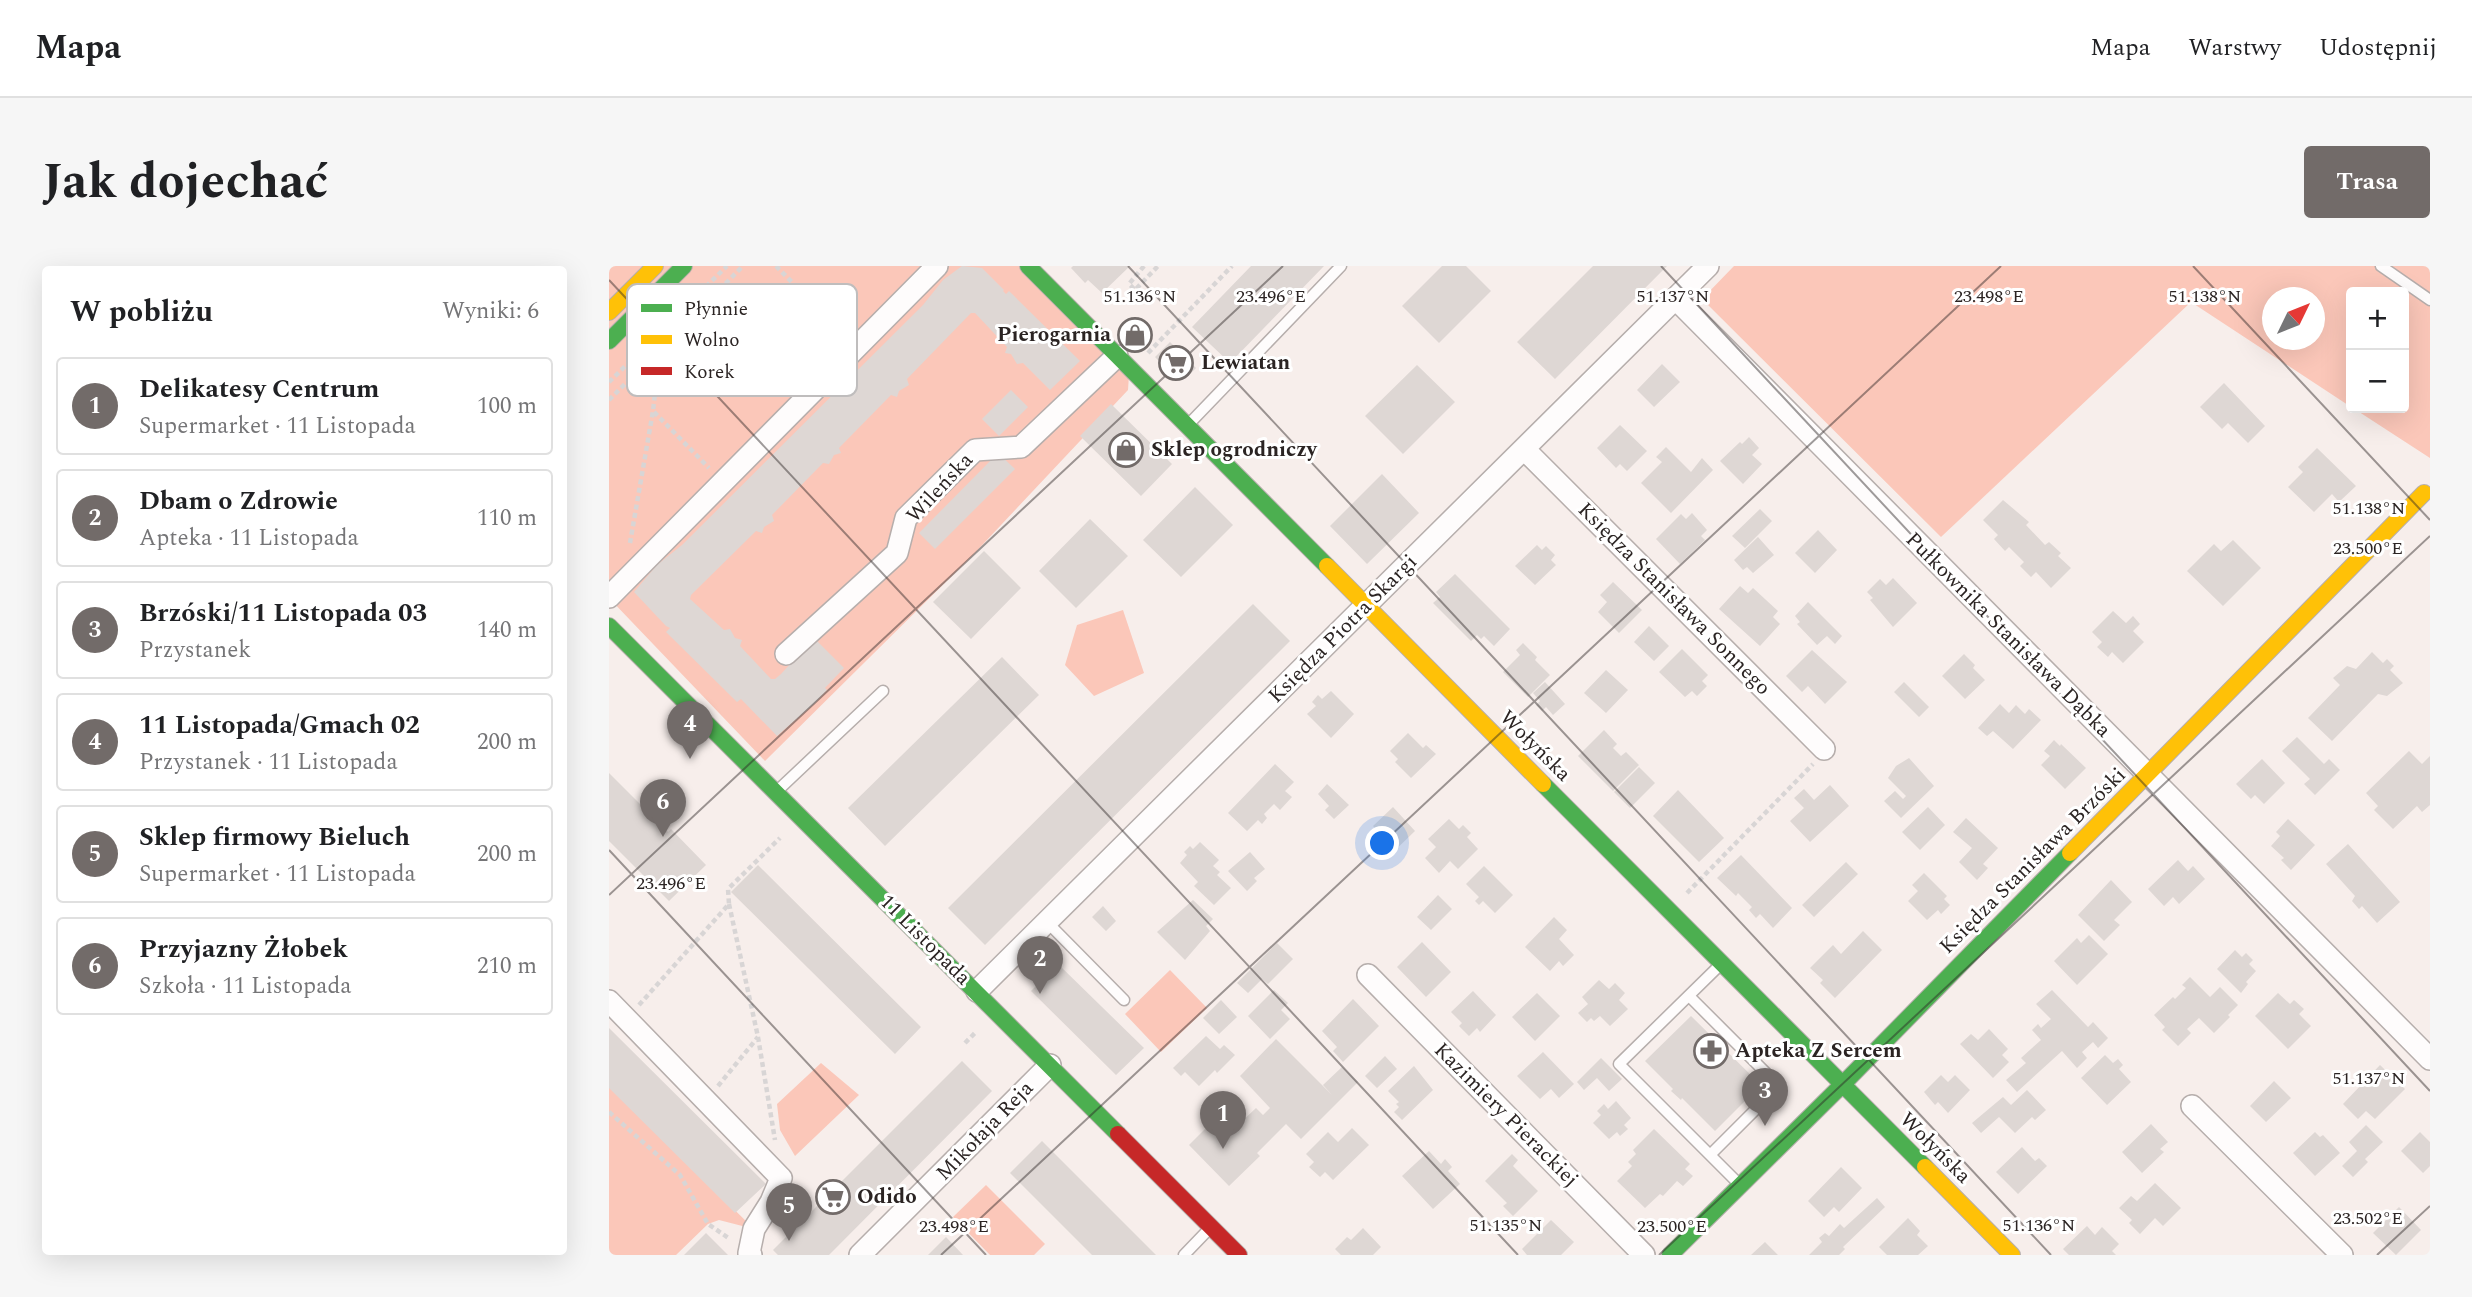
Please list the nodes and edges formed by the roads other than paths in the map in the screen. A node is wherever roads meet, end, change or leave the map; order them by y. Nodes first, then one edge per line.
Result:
1 (655, 266) edge
2 (684, 266) edge
3 (937, 266) edge
4 (1341, 266) edge
5 (1708, 266) edge
6 (2381, 266) edge
7 (1031, 267) edge
8 (637, 284) edge
9 (666, 284) edge
10 (627, 294) edge
11 (1675, 299) junction
12 (2430, 300) edge
13 (609, 312) edge
14 (627, 323) edge
15 (609, 341) edge
16 (857, 347) edge
17 (1117, 356) junction
18 (808, 396) edge
19 (1187, 426) junction
20 (1524, 449) junction
21 (2427, 490) edge
22 (616, 589) edge
23 (1365, 607) junction
24 (609, 626) edge
25 (786, 654) dead end
26 (883, 691) dead end
27 (1824, 749) road end
28 (2147, 776) junction
29 (776, 792) junction
30 (1046, 920) junction
31 (1722, 963) junction
32 (1368, 975) dead end
33 (977, 991) junction
34 (1689, 996) junction
35 (1124, 1000) dead end
36 (609, 1001) edge
37 (2430, 1059) edge
38 (1050, 1065) junction
39 (1842, 1085) junction
40 (2192, 1106) dead end
41 (1710, 1155) junction
42 (1740, 1185) junction
43 (1211, 1227) junction
44 (750, 1254) edge
45 (1671, 1254) edge
46 (860, 1255) edge
47 (1184, 1255) edge
48 (1239, 1255) edge
49 (1644, 1255) edge
50 (2012, 1255) edge
51 (2342, 1255) edge

1 - 8 street
2 - 9 street
3 - 16 street
4 - 19 lane
5 - 11 street, Księdza Piotra Skargi
6 - 12 lane
7 - 17 street, Wołyńska
10 - 13 street
11 - 20 street, Księdza Piotra Skargi
11 - 28 street, Pułkownika Stanisława Dąbka
14 - 15 street
17 - 19 street, Wołyńska
17 - 25 street, Wileńska
18 - 22 street
19 - 23 street, Wołyńska
20 - 23 street, Księdza Piotra Skargi
20 - 27 street, Księdza Stanisława Sonnego
21 - 28 street, Księdza Stanisława Brzóski
23 - 30 street, Księdza Piotra Skargi
23 - 31 street, Wołyńska
24 - 29 street, 11 Listopada
26 - 29 lane
28 - 37 street, Pułkownika Stanisława Dąbka
28 - 39 street, Księdza Stanisława Brzóski
29 - 33 street, 11 Listopada
30 - 33 street, Księdza Piotra Skargi
30 - 35 lane
31 - 34 lane
31 - 39 street, Wołyńska
32 - 49 street, Kazimiery Pierackiej
33 - 38 street, 11 Listopada
34 - 41 lane
34 - 41 lane
36 - 44 street
38 - 43 street, 11 Listopada
38 - 46 street, Mikołaja Reja
39 - 42 street, Księdza Stanisława Brzóski
39 - 50 street, Wołyńska
40 - 51 street
41 - 42 lane
42 - 45 street, Księdza Stanisława Brzóski
43 - 47 lane
43 - 48 street, 11 Listopada

